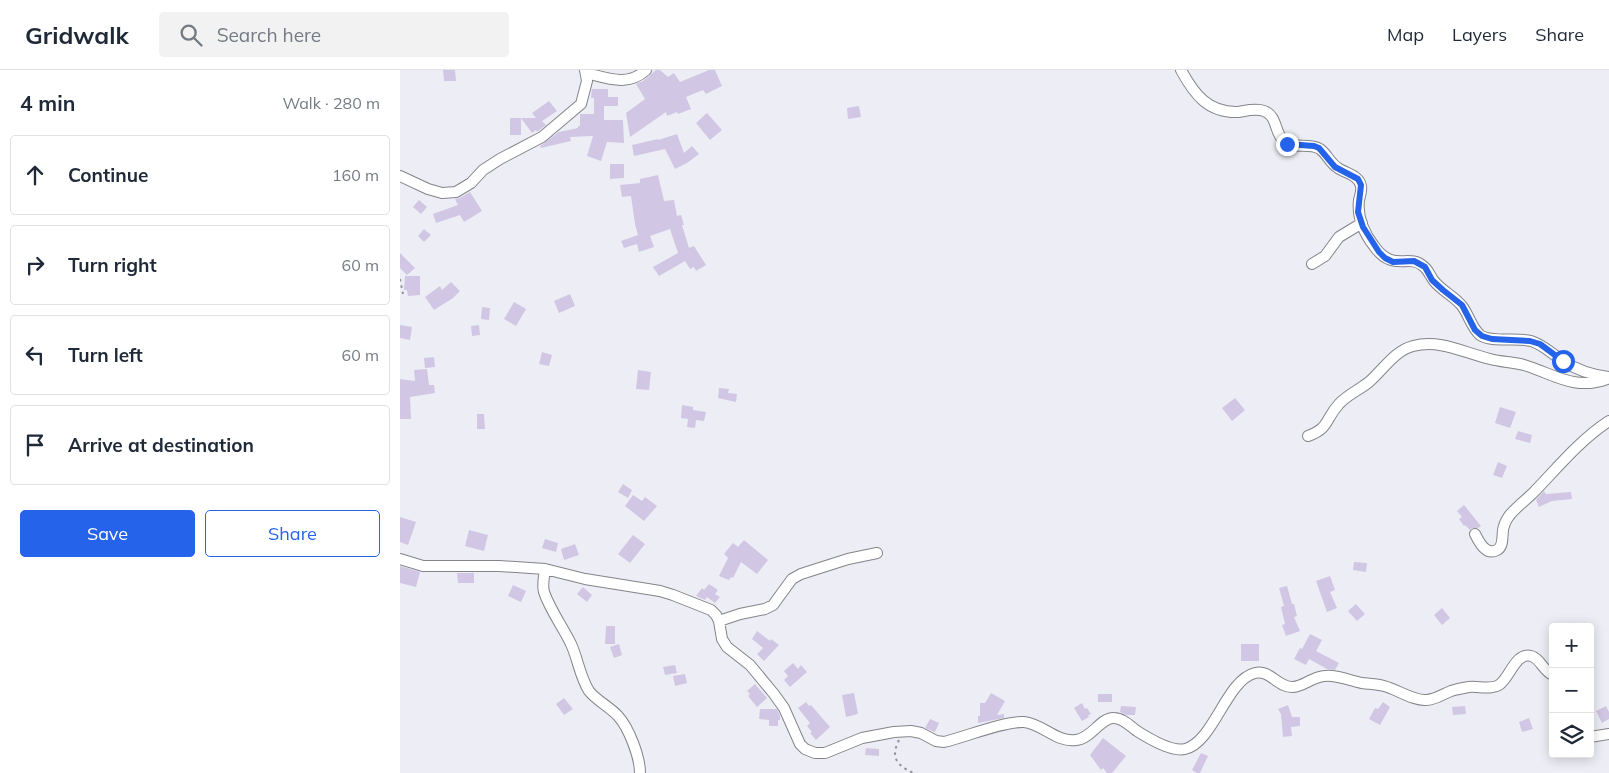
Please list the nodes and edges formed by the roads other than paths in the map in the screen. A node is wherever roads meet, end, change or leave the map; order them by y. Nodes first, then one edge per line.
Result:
1 (646, 70) edge
2 (1181, 70) edge
3 (585, 71) edge
4 (400, 176) edge
5 (1362, 223) junction
6 (1312, 264) dead end
7 (1609, 377) edge
8 (1609, 420) edge
9 (1308, 436) dead end
10 (1475, 534) dead end
11 (877, 553) dead end
12 (400, 560) edge
13 (545, 569) junction
14 (719, 621) junction
15 (1549, 673) edge
16 (1609, 734) edge
17 (1594, 736) edge
18 (640, 773) edge

1 - 3 street
2 - 5 street
3 - 4 street
5 - 6 street
5 - 7 street
7 - 9 street
8 - 10 street
11 - 14 street
12 - 13 street
13 - 14 street
13 - 18 street
14 - 15 street
16 - 17 street

